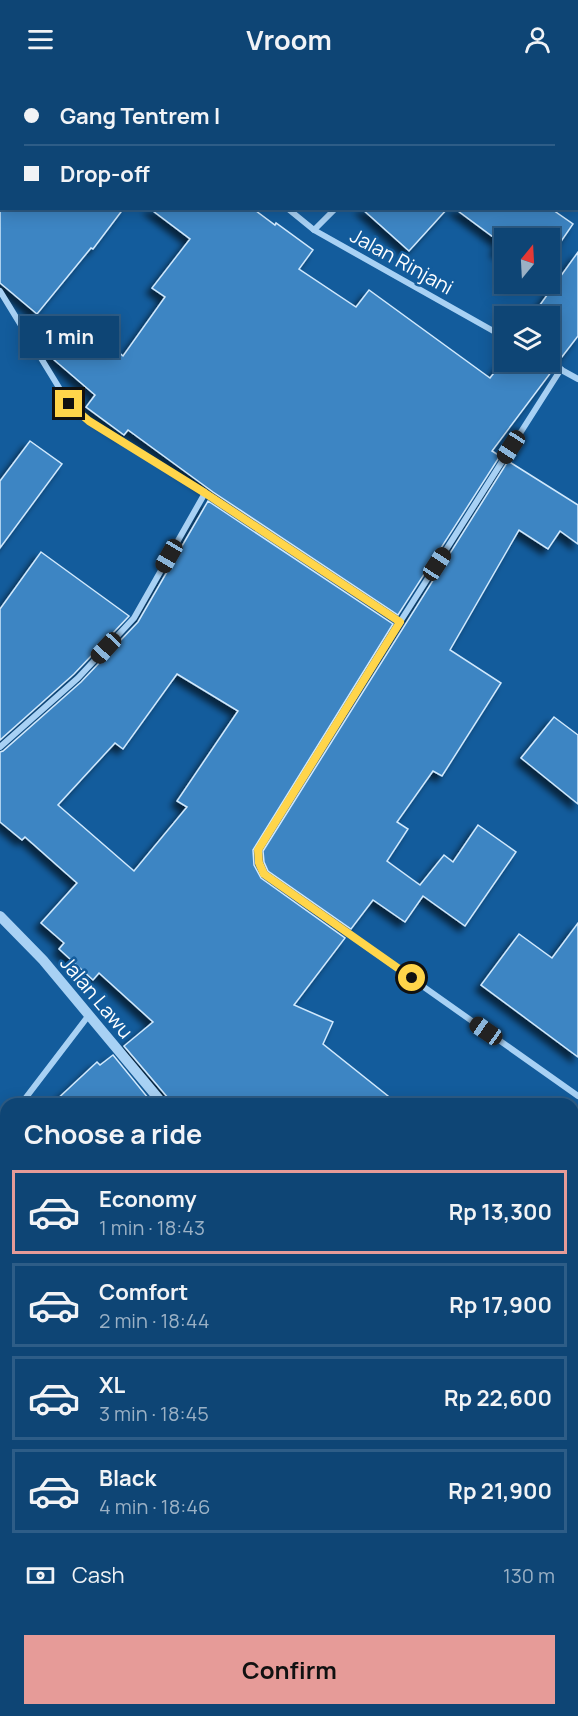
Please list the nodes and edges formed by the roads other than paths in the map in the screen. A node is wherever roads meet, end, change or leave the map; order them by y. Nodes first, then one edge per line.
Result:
1 (289, 210) edge
2 (334, 210) edge
3 (314, 230) junction
4 (0, 291) edge
5 (494, 331) edge
6 (561, 369) joint
7 (578, 379) edge
8 (205, 493) junction
9 (400, 622) junction
10 (0, 747) edge
11 (0, 916) edge
12 (88, 1015) junction
13 (578, 1096) edge
14 (26, 1098) edge
15 (158, 1098) edge

1 - 3 street, Jalan Rinjani
2 - 3 street
3 - 5 street, Jalan Rinjani
4 - 8 street
6 - 7 street
6 - 9 street
8 - 9 street
8 - 10 street
9 - 13 street
11 - 12 street, Jalan Lawu
12 - 14 street
12 - 15 street, Jalan Lawu

